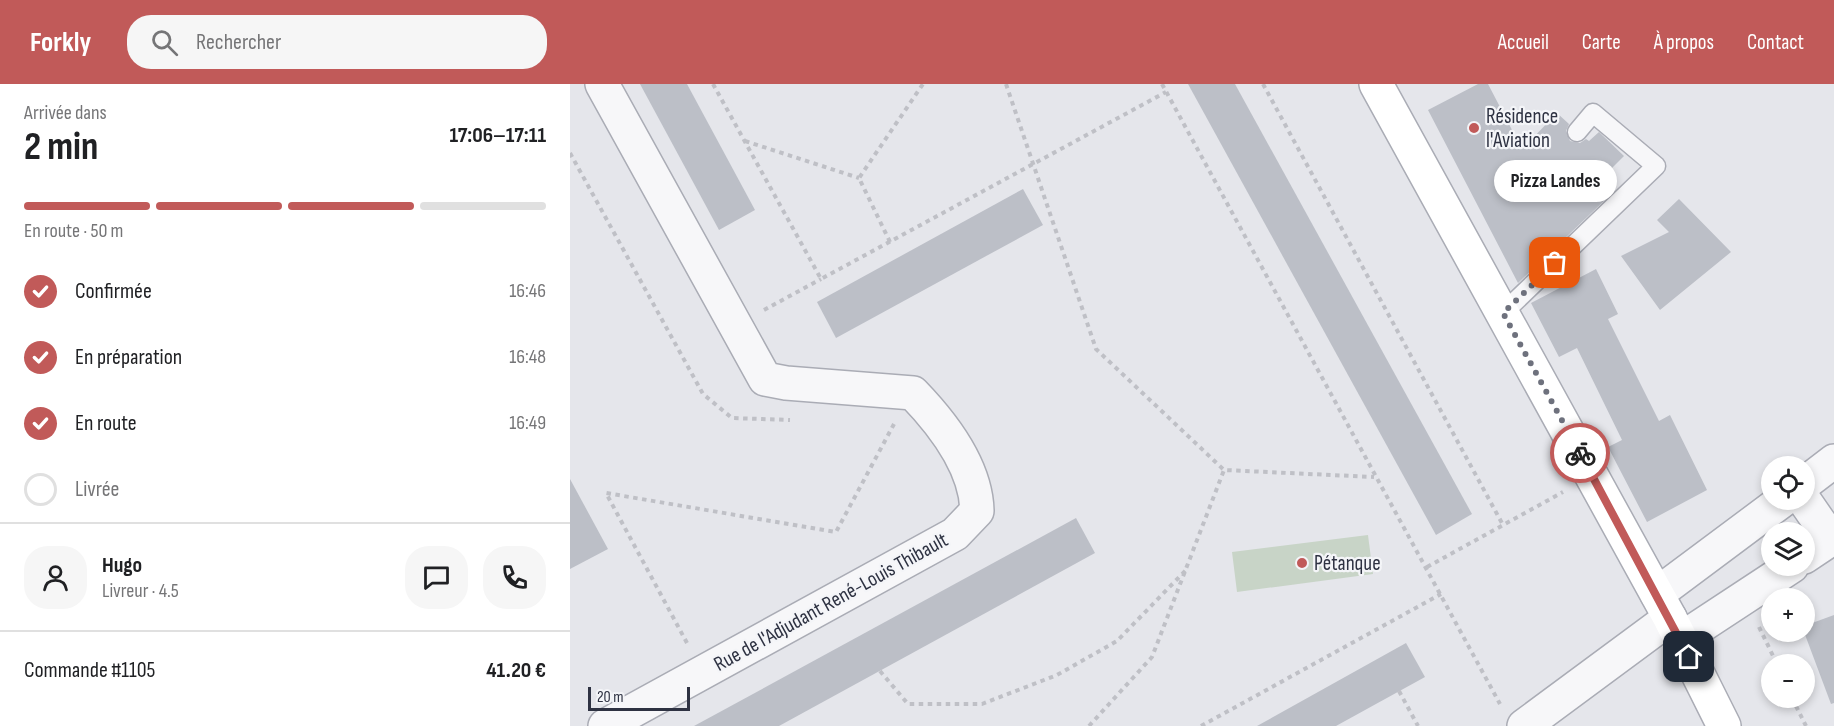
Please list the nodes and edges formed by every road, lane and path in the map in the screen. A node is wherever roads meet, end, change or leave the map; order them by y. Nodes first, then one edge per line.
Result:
1 (602, 84) edge
2 (713, 84) edge
3 (923, 84) edge
4 (1006, 84) edge
5 (1162, 84) edge
6 (1263, 84) edge
7 (1377, 84) edge
8 (1166, 92) junction
9 (1576, 132) dead end
10 (744, 141) junction
11 (1033, 164) junction
12 (859, 178) junction
13 (890, 242) junction
14 (821, 279) junction
15 (1503, 313) junction
16 (734, 326) junction
17 (895, 423) dead end
18 (1834, 461) edge
19 (1224, 470) junction
20 (1593, 476) junction
21 (1815, 476) edge
22 (1375, 477) junction
23 (1773, 510) edge
24 (1811, 510) edge
25 (1503, 525) junction
26 (1815, 550) edge
27 (1188, 567) junction
28 (1427, 567) junction
29 (1768, 576) edge
30 (1441, 594) junction
31 (1669, 617) junction
32 (880, 671) dead end
33 (703, 673) junction
34 (1399, 691) dead end
35 (1797, 708) edge
36 (1512, 716) edge
37 (605, 726) edge
38 (1089, 726) edge
39 (1201, 726) edge
40 (1418, 726) edge
41 (1724, 726) edge
42 (1806, 726) edge

1 - 16 street, Rue de l'Adjudant René-Louis Thibault
2 - 10 path
3 - 12 path
4 - 11 path
5 - 8 path
6 - 25 path
7 - 15 street
8 - 11 path
8 - 22 path
9 - 15 lane
10 - 12 path
10 - 14 path
11 - 13 path
11 - 19 path
12 - 13 path
13 - 14 path
14 - 16 path
15 - 20 street
16 - 33 street, Rue de l'Adjudant René-Louis Thibault
17 - 33 path
18 - 21 street
19 - 22 path
19 - 27 path
20 - 25 path
20 - 31 street
22 - 28 path
23 - 31 street
24 - 26 street
25 - 28 path
27 - 32 path
27 - 38 path
28 - 30 path
29 - 31 street
30 - 36 path
30 - 39 path
31 - 36 street
31 - 41 street
33 - 37 street, Rue de l'Adjudant René-Louis Thibault
34 - 40 path
35 - 42 path

